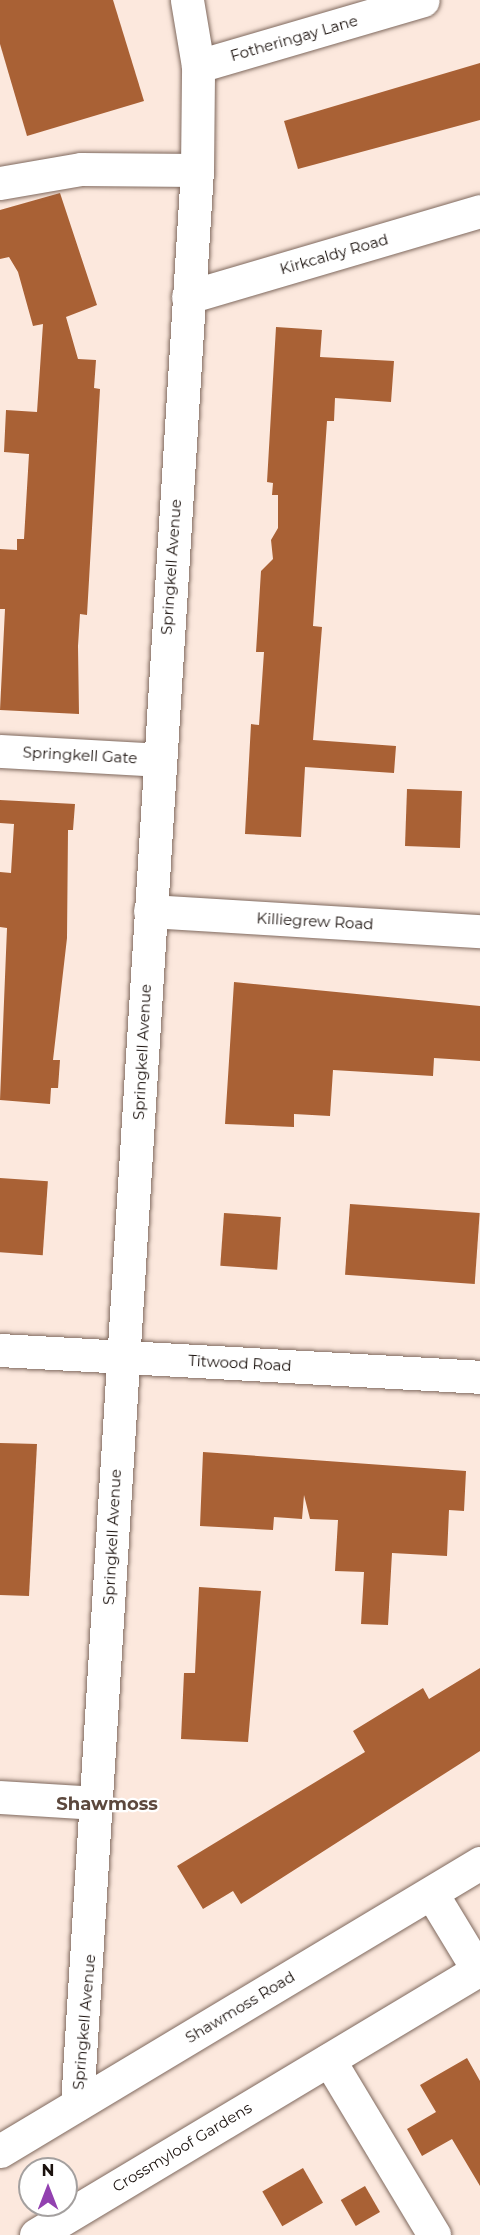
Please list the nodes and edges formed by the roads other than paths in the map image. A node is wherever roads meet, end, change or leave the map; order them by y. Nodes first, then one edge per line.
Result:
1 (187, 0) edge
2 (423, 0) edge
3 (198, 66) junction
4 (197, 170) junction
5 (0, 183) edge
6 (480, 211) edge
7 (188, 297) junction
8 (0, 751) edge
9 (159, 759) junction
10 (150, 911) junction
11 (480, 932) edge
12 (0, 1350) edge
13 (123, 1357) junction
14 (480, 1377) edge
15 (0, 1797) edge
16 (97, 1803) junction
17 (480, 1863) edge
18 (432, 1893) junction
19 (479, 1970) edge
20 (329, 2060) junction
21 (77, 2104) junction
22 (0, 2151) edge
23 (36, 2235) edge
24 (434, 2235) edge

1 - 3 street, Springkell Avenue
2 - 3 street, Fotheringay Lane
3 - 4 street, Springkell Avenue
4 - 5 street
4 - 7 street, Springkell Avenue
6 - 7 street, Kirkcaldy Road
7 - 9 street, Springkell Avenue
8 - 9 street, Springkell Gate
9 - 10 street, Springkell Avenue
10 - 11 street, Killiegrew Road
10 - 13 street, Springkell Avenue
12 - 13 street, Titwood Road
13 - 14 street, Titwood Road
13 - 16 street, Springkell Avenue
15 - 16 street
16 - 21 street, Springkell Avenue
17 - 18 street, Shawmoss Road
18 - 19 street
18 - 21 street, Shawmoss Road
19 - 20 street, Crossmyloof Gardens
20 - 23 street, Crossmyloof Gardens
20 - 24 street
21 - 22 street, Shawmoss Road

